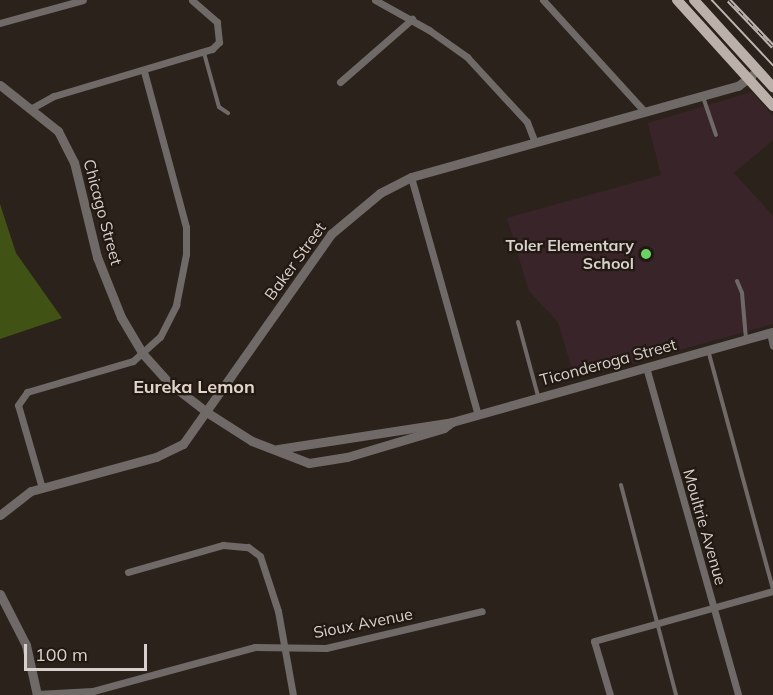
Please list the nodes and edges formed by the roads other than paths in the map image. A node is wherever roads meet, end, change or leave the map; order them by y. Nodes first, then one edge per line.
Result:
1 (83, 0) edge
2 (192, 0) edge
3 (375, 0) edge
4 (543, 0) edge
5 (677, 0) edge
6 (694, 0) edge
7 (412, 19) junction
8 (0, 23) edge
9 (204, 52) junction
10 (757, 70) junction
11 (144, 71) junction
12 (748, 79) junction
13 (340, 82) dead end
14 (0, 85) edge
15 (773, 87) edge
16 (703, 96) junction
17 (773, 105) edge
18 (32, 108) junction
19 (645, 112) junction
20 (228, 113) dead end
21 (716, 135) dead end
22 (535, 143) junction
23 (411, 177) junction
24 (737, 281) dead end
25 (518, 322) dead end
26 (771, 333) edge
27 (746, 340) junction
28 (773, 346) edge
29 (708, 350) junction
30 (143, 354) junction
31 (646, 367) junction
32 (538, 397) junction
33 (208, 413) junction
34 (478, 414) junction
35 (452, 422) junction
36 (278, 449) junction
37 (621, 485) dead end
38 (42, 488) junction
39 (0, 515) edge
40 (128, 572) dead end
41 (773, 590) edge
42 (0, 594) edge
43 (714, 608) junction
44 (482, 611) dead end
45 (656, 623) junction
46 (282, 648) junction
47 (37, 694) edge
48 (293, 695) edge
49 (610, 695) edge
50 (676, 695) edge
51 (738, 695) edge

1 - 8 street
2 - 9 street
3 - 7 street
4 - 19 street
5 - 12 main road
6 - 10 main road
7 - 13 street
7 - 22 street
9 - 11 street
9 - 20 lane
10 - 12 street, Baker Street
10 - 15 main road
11 - 18 street
11 - 30 street
12 - 16 street, Baker Street
12 - 17 main road
14 - 18 street, Chicago Street
16 - 19 street, Baker Street
16 - 21 lane
18 - 30 street, Chicago Street
19 - 22 street, Baker Street
22 - 23 street, Baker Street
23 - 33 street, Baker Street
23 - 34 street
24 - 27 lane
25 - 32 lane
26 - 27 street, Ticonderoga Street
26 - 28 street
27 - 29 street, Ticonderoga Street
29 - 31 street, Ticonderoga Street
29 - 41 lane
30 - 33 street, Chicago Street
30 - 38 street
31 - 32 street, Ticonderoga Street
31 - 43 street, Moultrie Avenue
32 - 34 street, Ticonderoga Street
33 - 36 street, Ticonderoga Street
33 - 38 street, Baker Street
34 - 35 street, Ticonderoga Street
35 - 36 street, Ticonderoga Street
35 - 36 street, Ticonderoga Street
37 - 45 lane
38 - 39 street, Baker Street
40 - 46 street
41 - 43 street
42 - 47 street
43 - 45 street
43 - 51 street, Moultrie Avenue
44 - 46 street, Sioux Avenue
45 - 49 street
45 - 50 lane
46 - 47 street, Sioux Avenue
46 - 48 street

